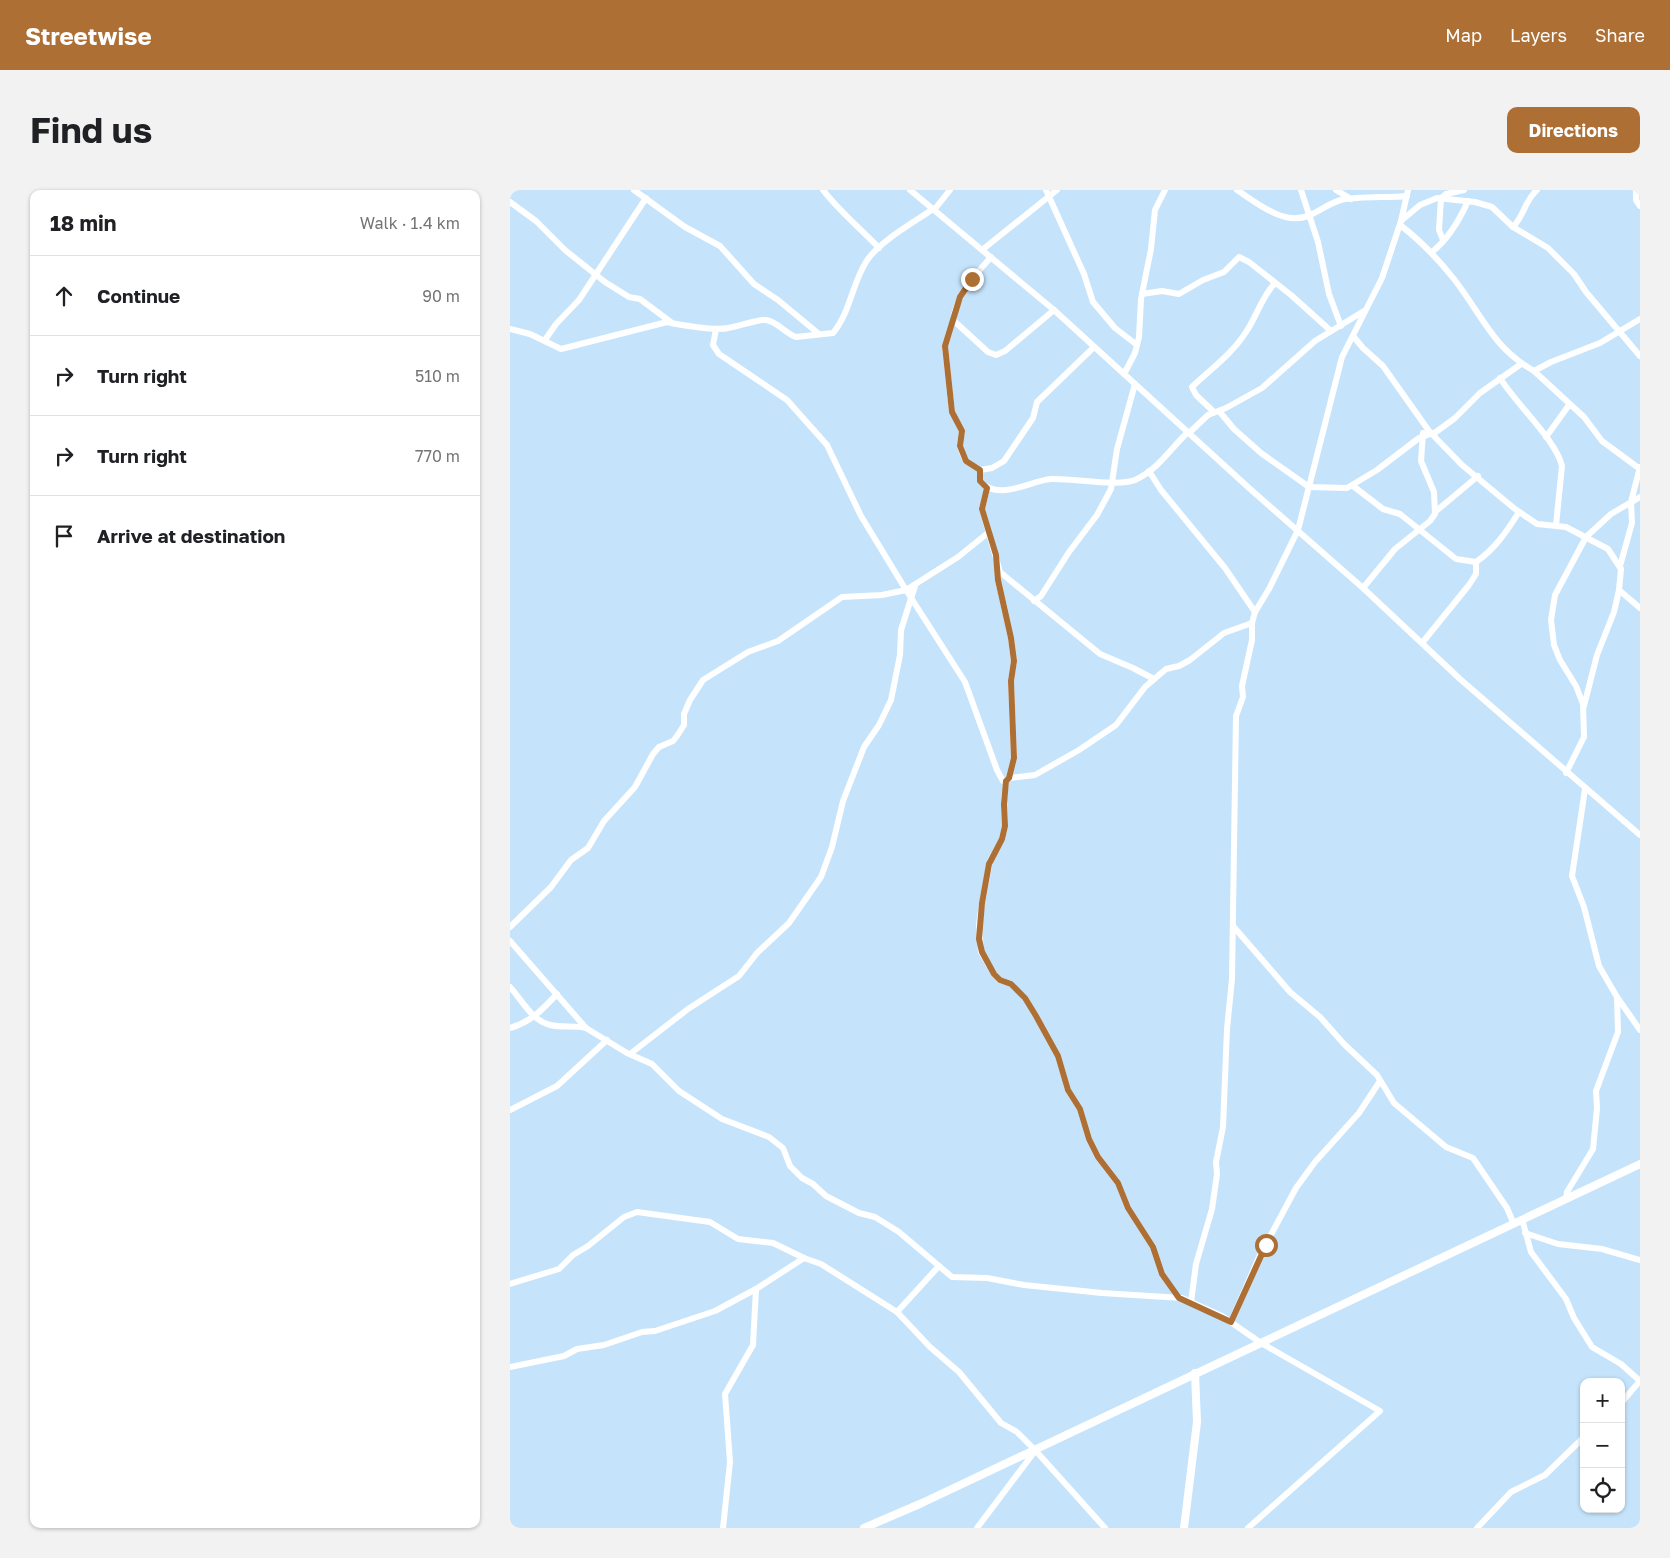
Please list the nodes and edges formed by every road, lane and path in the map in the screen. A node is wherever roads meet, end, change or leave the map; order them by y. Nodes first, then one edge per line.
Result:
1 (634, 190) edge
2 (823, 190) edge
3 (910, 190) edge
4 (950, 190) edge
5 (1057, 190) edge
6 (1164, 190) edge
7 (1237, 190) edge
8 (1301, 190) edge
9 (1336, 190) edge
10 (1464, 190) edge
11 (1537, 190) edge
12 (1636, 190) edge
13 (1048, 193) edge
14 (1408, 193) edge
15 (646, 198) junction
16 (1442, 198) junction
17 (1350, 199) junction
18 (1468, 201) junction
19 (510, 202) edge
20 (1640, 206) edge
21 (933, 209) junction
22 (1309, 216) junction
23 (1401, 223) junction
24 (1513, 227) junction
25 (1443, 240) junction
26 (880, 248) junction
27 (982, 250) junction
28 (1432, 252) junction
29 (991, 258) junction
30 (596, 274) junction
31 (1275, 282) junction
32 (1142, 294) junction
33 (1054, 310) junction
34 (1365, 310) junction
35 (1640, 319) edge
36 (953, 320) junction
37 (672, 324) junction
38 (1341, 326) junction
39 (510, 329) edge
40 (716, 329) junction
41 (1620, 330) junction
42 (1331, 331) junction
43 (819, 334) junction
44 (1353, 336) junction
45 (545, 340) junction
46 (1137, 345) junction
47 (1094, 347) junction
48 (1640, 356) edge
49 (1521, 364) junction
50 (1534, 371) junction
51 (1124, 374) junction
52 (1500, 378) junction
53 (1135, 384) junction
54 (1570, 405) junction
55 (1217, 412) junction
56 (1424, 424) junction
57 (1188, 432) junction
58 (1433, 432) junction
59 (1423, 436) junction
60 (1546, 437) junction
61 (1640, 468) edge
62 (980, 470) junction
63 (1149, 471) junction
64 (1478, 476) junction
65 (1112, 481) junction
66 (1353, 486) junction
67 (1309, 487) junction
68 (987, 488) junction
69 (1640, 497) edge
70 (1631, 502) junction
71 (1435, 512) junction
72 (1519, 512) junction
73 (1556, 525) junction
74 (1298, 530) junction
75 (1419, 530) junction
76 (989, 532) junction
77 (1586, 537) junction
78 (1476, 562) junction
79 (1620, 566) junction
80 (998, 570) junction
81 (914, 586) junction
82 (1363, 588) junction
83 (906, 590) junction
84 (1619, 590) junction
85 (911, 597) junction
86 (1037, 603) junction
87 (1640, 608) edge
88 (1256, 612) junction
89 (1252, 623) junction
90 (1422, 643) junction
91 (1154, 679) junction
92 (1583, 708) junction
93 (1566, 773) junction
94 (1008, 780) junction
95 (1585, 789) junction
96 (1640, 835) edge
97 (1233, 926) junction
98 (510, 927) edge
99 (510, 941) edge
100 (510, 987) edge
101 (557, 994) junction
102 (1617, 997) junction
103 (535, 1016) junction
104 (510, 1028) edge
105 (586, 1028) junction
106 (1640, 1030) edge
107 (607, 1040) junction
108 (630, 1054) junction
109 (1380, 1081) junction
110 (510, 1110) edge
111 (1640, 1164) edge
112 (1566, 1199) junction
113 (1522, 1219) junction
114 (1513, 1222) junction
115 (1525, 1233) junction
116 (804, 1258) junction
117 (1640, 1260) edge
118 (939, 1266) junction
119 (510, 1284) edge
120 (756, 1289) junction
121 (1179, 1298) junction
122 (1191, 1302) junction
123 (897, 1312) junction
124 (1231, 1322) junction
125 (1261, 1343) junction
126 (510, 1367) edge
127 (1195, 1373) junction
128 (1640, 1381) edge
129 (1625, 1398) edge
130 (1580, 1441) edge
131 (1035, 1450) junction
132 (723, 1528) edge
133 (864, 1528) edge
134 (977, 1528) edge
135 (1105, 1528) edge
136 (1184, 1528) edge
137 (1248, 1528) edge
138 (1477, 1528) edge

1 - 15 street
2 - 26 street
3 - 21 street
4 - 21 street
5 - 13 street
6 - 32 street
7 - 22 street
8 - 22 street
9 - 17 street
10 - 16 street
11 - 24 street
12 - 20 street
13 - 27 street
13 - 46 street
14 - 17 street
14 - 23 street
15 - 30 street
15 - 43 street
16 - 18 street
16 - 23 street
16 - 25 street
17 - 22 street
18 - 24 street
18 - 25 street
19 - 30 street
21 - 26 street
21 - 27 street
22 - 38 street
23 - 28 street
23 - 34 street
24 - 41 street
25 - 28 street
26 - 43 street
27 - 29 street
28 - 49 street
29 - 33 street
29 - 36 street
30 - 37 street
30 - 45 street
31 - 32 street
31 - 42 street
31 - 55 street
32 - 46 street
33 - 36 street
33 - 47 street
34 - 38 street
34 - 44 street
35 - 41 street
36 - 62 street
37 - 40 street
37 - 45 street
38 - 42 street
39 - 45 street
40 - 43 street
40 - 83 street
41 - 48 street
41 - 50 street
42 - 55 street
44 - 56 street
44 - 67 street
46 - 51 street
47 - 51 street
47 - 62 street
49 - 50 street
49 - 52 street
50 - 54 street
51 - 53 street
52 - 58 street
52 - 60 street
53 - 57 street
53 - 65 street
54 - 60 street
54 - 61 street
55 - 57 street
55 - 67 street
56 - 58 street
56 - 59 street
57 - 63 street
57 - 74 street
58 - 59 street
58 - 64 street
59 - 66 street
59 - 71 street
60 - 73 street
61 - 70 street
62 - 68 street
63 - 65 street
63 - 88 street
64 - 71 street
64 - 72 street
65 - 68 street
65 - 86 street
66 - 67 street
66 - 75 street
67 - 74 street
68 - 76 street
69 - 70 street
70 - 77 street
70 - 79 street
71 - 75 street
72 - 73 street
72 - 78 street
73 - 77 street
74 - 82 street
74 - 88 street
75 - 78 street
75 - 82 street
76 - 80 street
76 - 81 street
77 - 79 street
77 - 92 street
78 - 90 street
79 - 84 street
80 - 86 street
80 - 94 street
81 - 83 street
81 - 85 street
82 - 90 street
83 - 85 street
83 - 98 street
84 - 87 street
84 - 92 street
85 - 94 street
85 - 108 street
86 - 91 street
88 - 89 street
89 - 91 street
89 - 97 street
90 - 93 street
91 - 94 street
92 - 93 street
93 - 95 street
94 - 121 street
95 - 96 street
95 - 102 street
97 - 109 street
97 - 122 street
99 - 101 street
100 - 103 street
101 - 103 street
101 - 105 street
102 - 106 street
102 - 112 street
103 - 104 street
103 - 105 street
105 - 107 street
107 - 108 street
107 - 110 street
108 - 118 street
109 - 114 street
109 - 124 street
111 - 112 street
112 - 113 street
113 - 114 street
113 - 115 street
114 - 125 street
115 - 117 street
115 - 128 street
116 - 119 street
116 - 120 street
116 - 123 street
118 - 121 street
118 - 123 street
120 - 126 street
120 - 132 street
121 - 122 street
122 - 124 street
123 - 131 street
124 - 125 street
125 - 127 street
125 - 137 street
127 - 131 street
127 - 136 street
128 - 129 street
130 - 138 street
131 - 133 street
131 - 134 street
131 - 135 street

